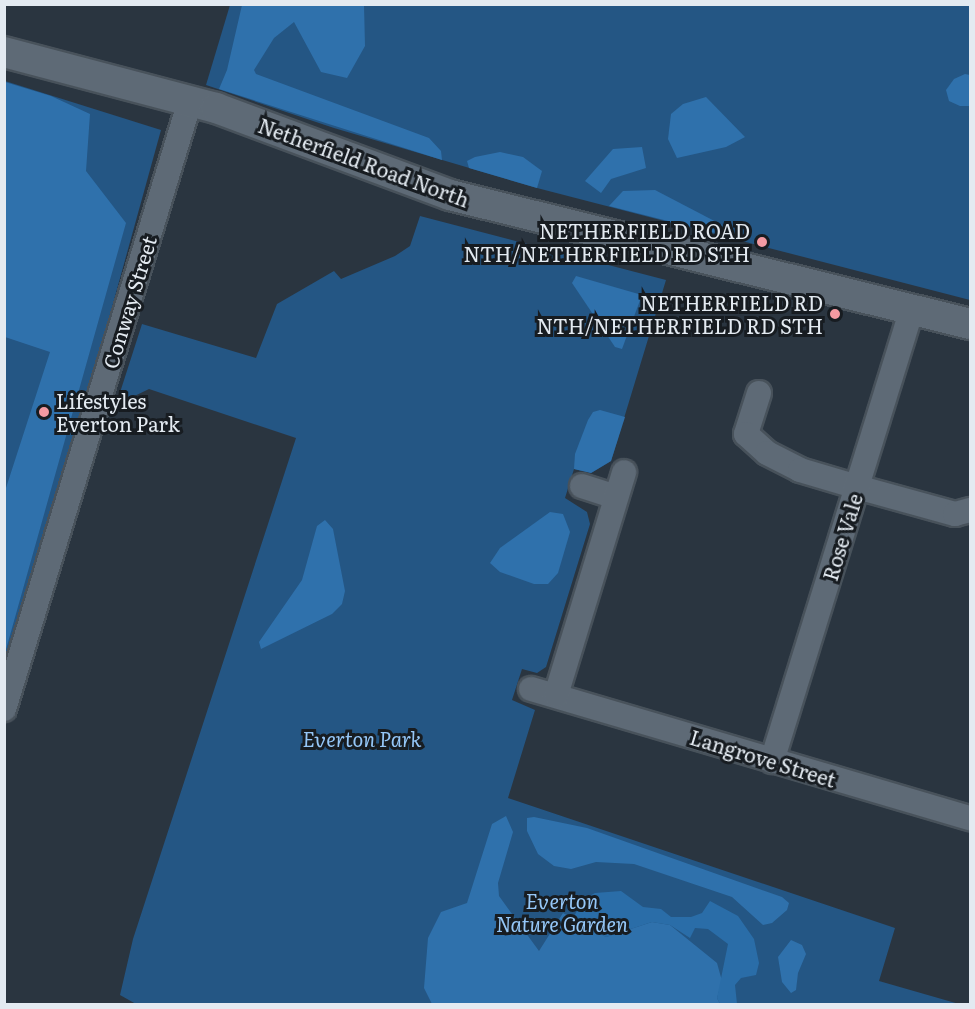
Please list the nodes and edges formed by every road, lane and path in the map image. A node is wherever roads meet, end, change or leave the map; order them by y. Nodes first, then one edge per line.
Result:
1 (4, 52) edge
2 (190, 101) junction
3 (911, 312) junction
4 (970, 324) edge
5 (759, 393) dead end
6 (624, 472) dead end
7 (582, 486) dead end
8 (857, 487) junction
9 (615, 497) junction
10 (970, 510) edge
11 (531, 689) dead end
12 (556, 695) junction
13 (4, 709) edge
14 (772, 761) junction
15 (970, 819) edge

1 - 2 street, Netherfield Road North
2 - 3 street, Netherfield Road North
2 - 13 street, Conway Street
3 - 4 street, Netherfield Road North
3 - 8 street, Rose Vale
5 - 8 street
6 - 9 street
7 - 9 street
8 - 10 street
8 - 14 street, Rose Vale
9 - 12 street
11 - 12 street, Langrove Street
12 - 14 street, Langrove Street
14 - 15 street, Langrove Street

